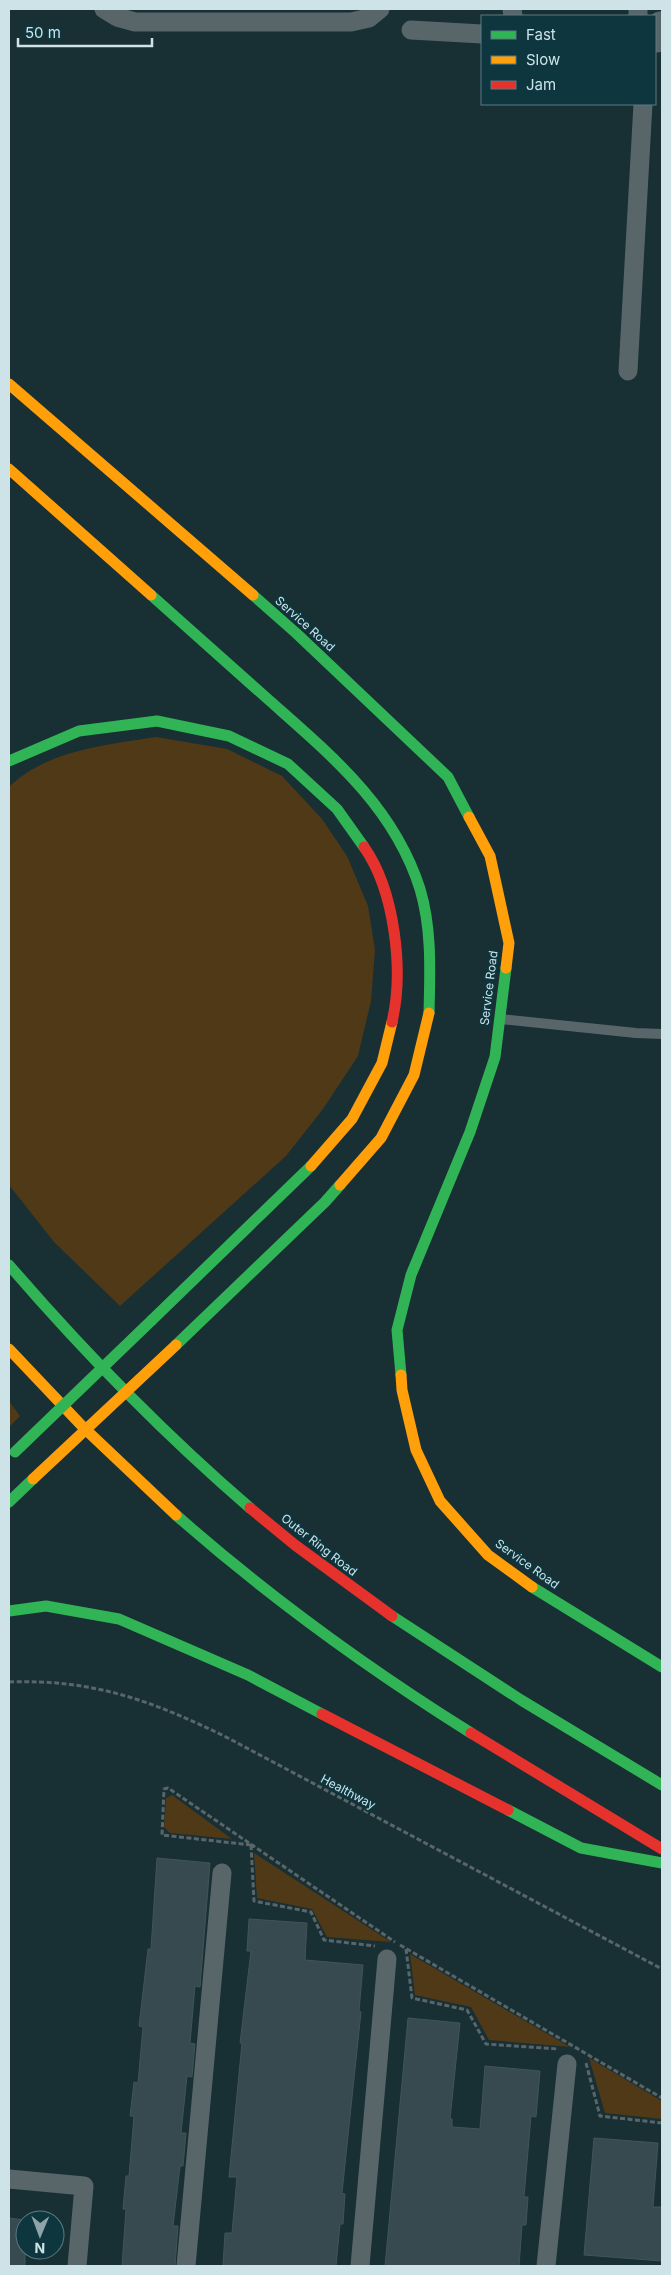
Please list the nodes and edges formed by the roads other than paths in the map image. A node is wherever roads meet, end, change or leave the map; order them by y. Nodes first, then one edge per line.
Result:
1 (104, 9) edge
2 (380, 9) edge
3 (257, 15) edge
4 (660, 17) edge
5 (411, 30) dead end
6 (481, 34) edge
7 (658, 43) edge
8 (643, 105) edge
9 (628, 371) dead end
10 (9, 384) edge
11 (9, 469) edge
12 (9, 761) edge
13 (500, 1019) junction
14 (662, 1034) edge
15 (9, 1265) edge
16 (9, 1349) edge
17 (12, 1455) edge
18 (9, 1502) edge
19 (9, 1611) edge
20 (662, 1667) edge
21 (662, 1785) edge
22 (662, 1849) edge
23 (662, 1862) edge
24 (222, 1873) dead end
25 (387, 1951) road end
26 (568, 2055) road end
27 (9, 2179) edge
28 (77, 2266) edge
29 (186, 2266) edge
30 (360, 2266) edge
31 (546, 2266) edge

1 - 3 street
2 - 3 street
4 - 7 street
5 - 6 street
8 - 9 street
10 - 13 main road, Service Road
11 - 18 main road, bridge
12 - 17 main road, bridge
13 - 14 lane
13 - 20 main road, Service Road
15 - 21 main road, Outer Ring Road
16 - 22 main road
19 - 23 main road
24 - 29 street
25 - 30 street
26 - 31 street
27 - 28 street

